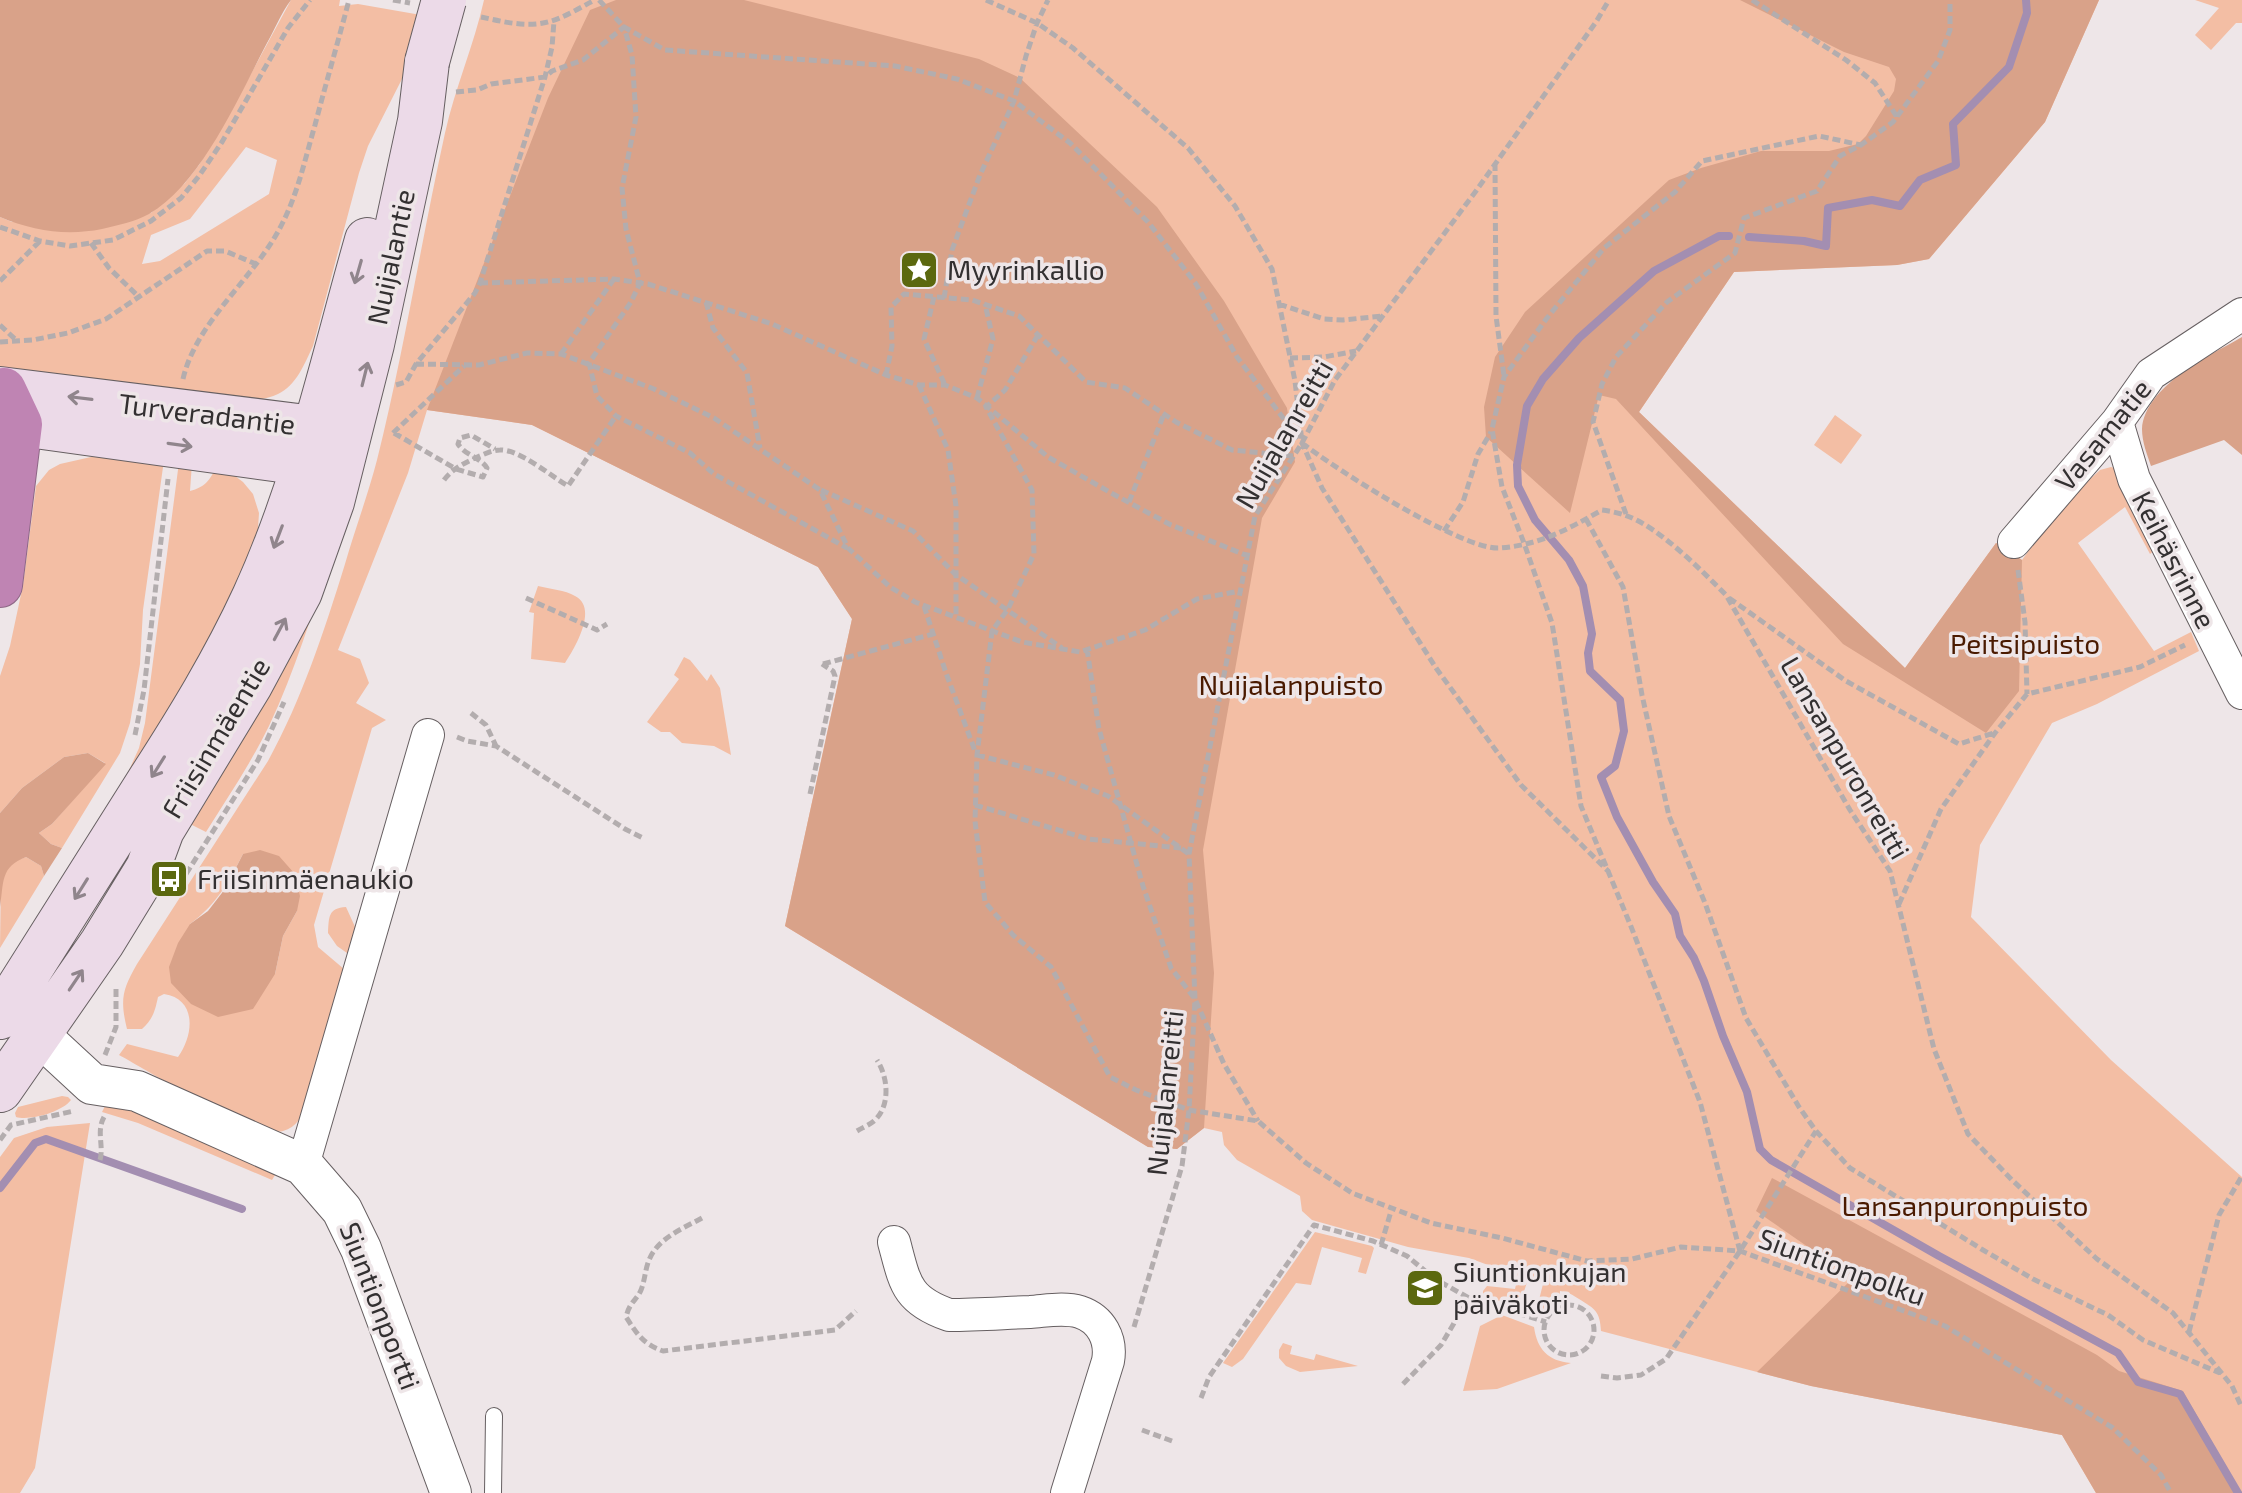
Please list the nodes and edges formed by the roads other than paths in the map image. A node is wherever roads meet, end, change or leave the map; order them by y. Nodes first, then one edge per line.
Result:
1 (462, 9) edge
2 (2242, 314) edge
3 (6, 406) edge
4 (2117, 422) junction
5 (321, 446) junction
6 (2014, 542) road end
7 (0, 585) edge
8 (2242, 693) edge
9 (438, 732) road end
10 (1, 1015) edge
11 (39, 1035) junction
12 (0, 1090) edge
13 (303, 1165) junction
14 (894, 1242) dead end
15 (494, 1416) dead end
16 (451, 1493) edge
17 (493, 1493) edge
18 (1067, 1493) edge

1 - 5 main road, Nuijalantie, bridge
2 - 4 street, Vasamatie
3 - 5 main road, Turveradantie
3 - 7 highway
4 - 6 street, Vasamatie
4 - 8 street, Keihäsrinne
5 -> 10 main road, Friisinmäentie
11 -> 5 main road, Friisinmäentie
9 - 13 street
10 - 11 street, Siuntionportti
11 - 12 main road, Friisinmäentie
11 - 13 street, Siuntionportti
13 - 16 street, Siuntionportti
14 - 18 street
15 - 17 lane

